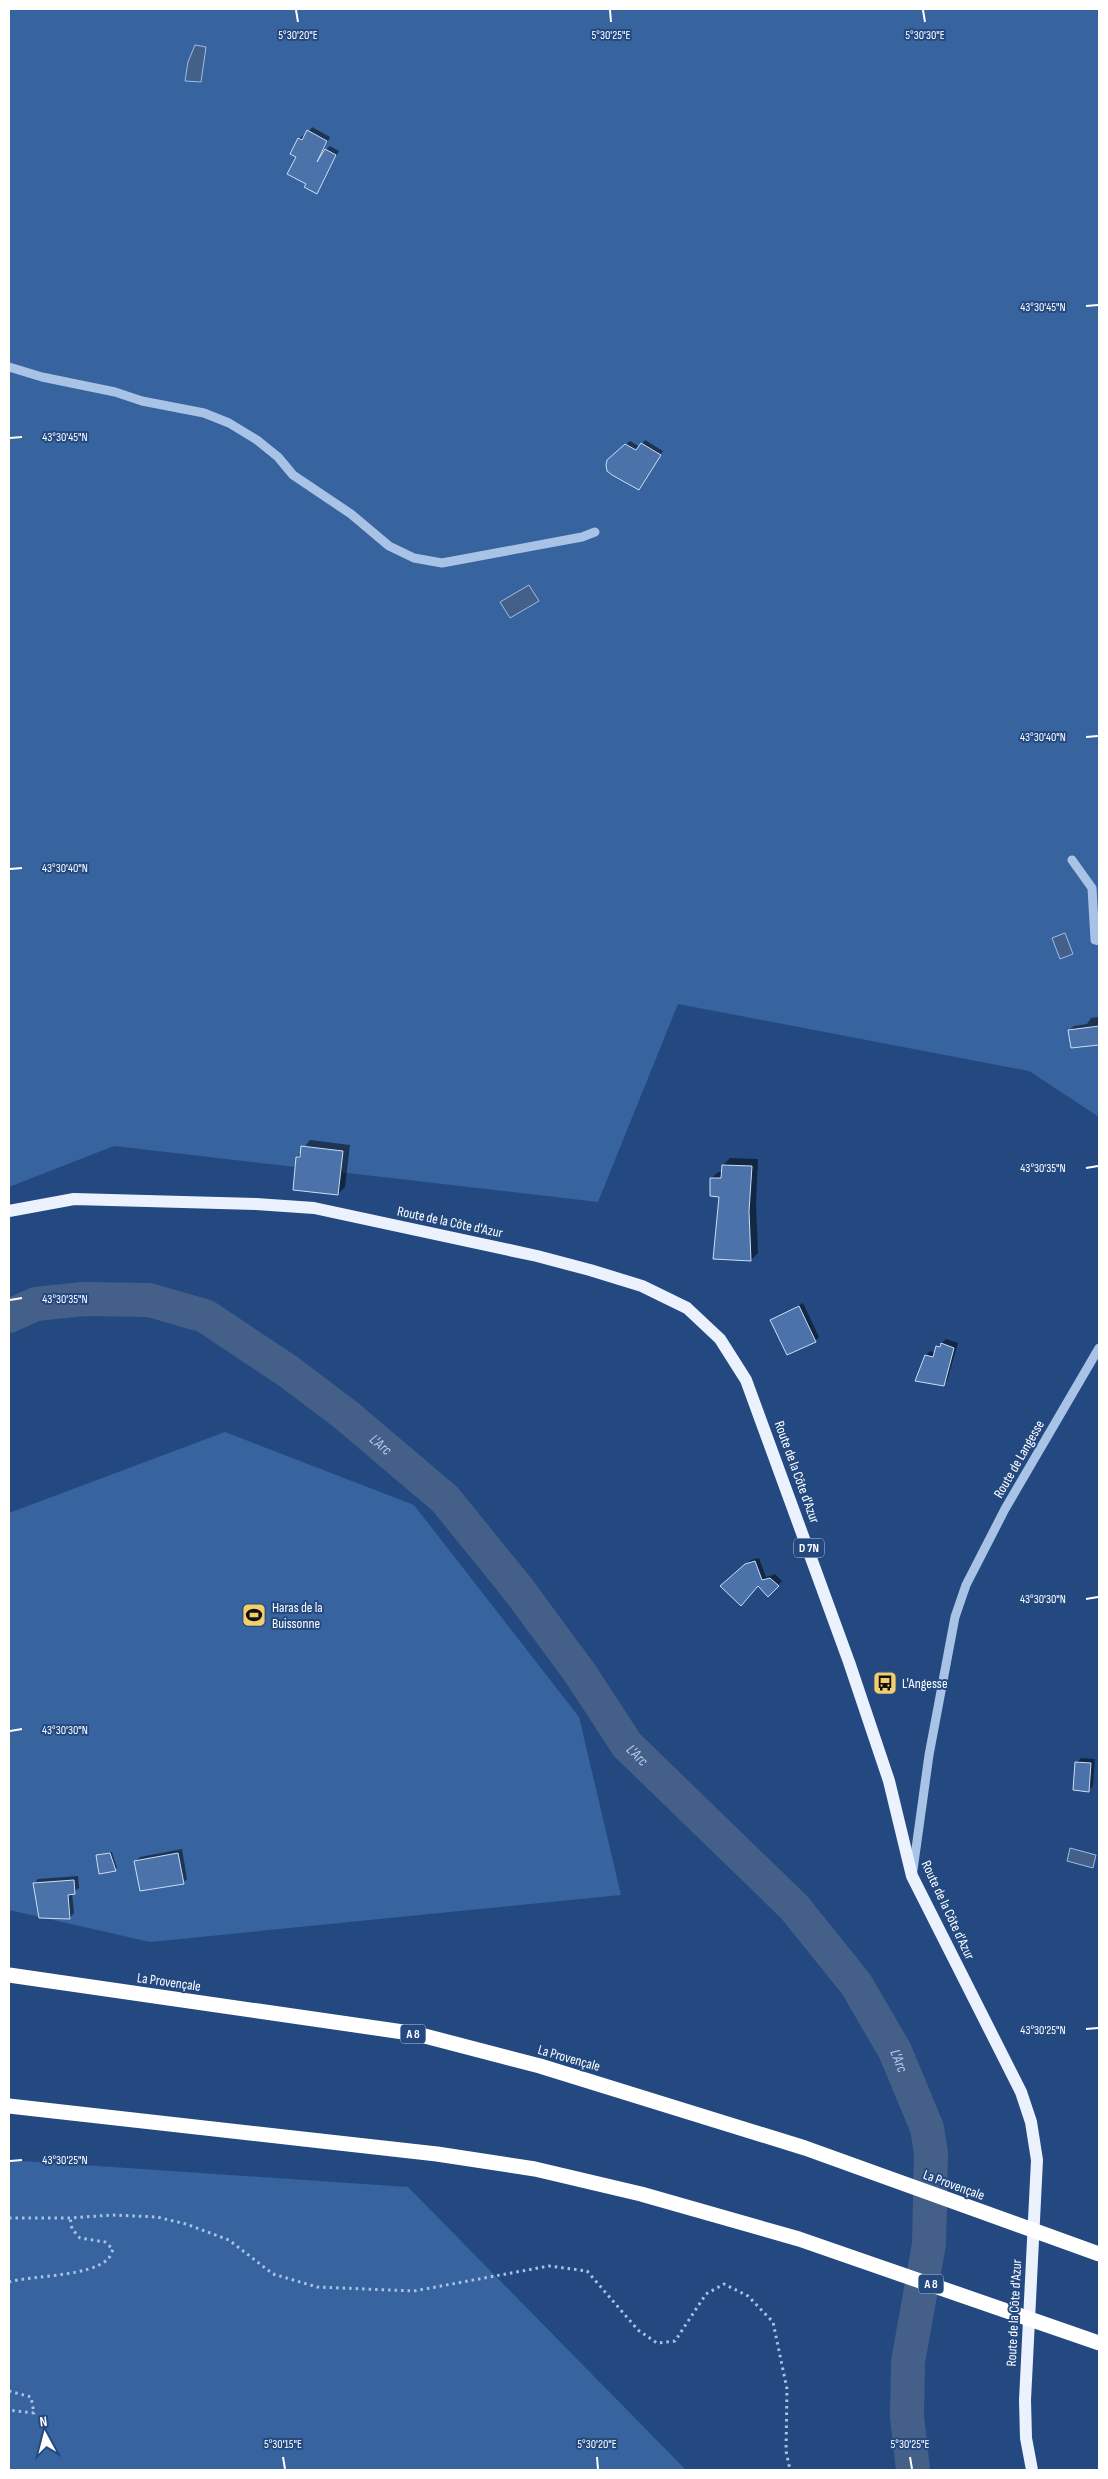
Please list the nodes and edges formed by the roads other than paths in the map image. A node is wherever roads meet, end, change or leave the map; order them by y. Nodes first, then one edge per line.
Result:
1 (9, 367) edge
2 (595, 532) dead end
3 (1072, 860) dead end
4 (1099, 941) edge
5 (9, 1211) edge
6 (1099, 1348) edge
7 (912, 1876) junction
8 (9, 1975) edge
9 (9, 2106) edge
10 (1099, 2254) edge
11 (1099, 2342) edge
12 (1032, 2470) edge

1 - 2 street
3 - 4 street
5 - 7 main road, Route de la Côte d'Azur / D 7N
6 - 7 street, Route de Langesse
7 - 12 main road, Route de la Côte d'Azur / D 7N
8 - 10 highway, La Provençale / A 8
9 - 11 highway, A 8

